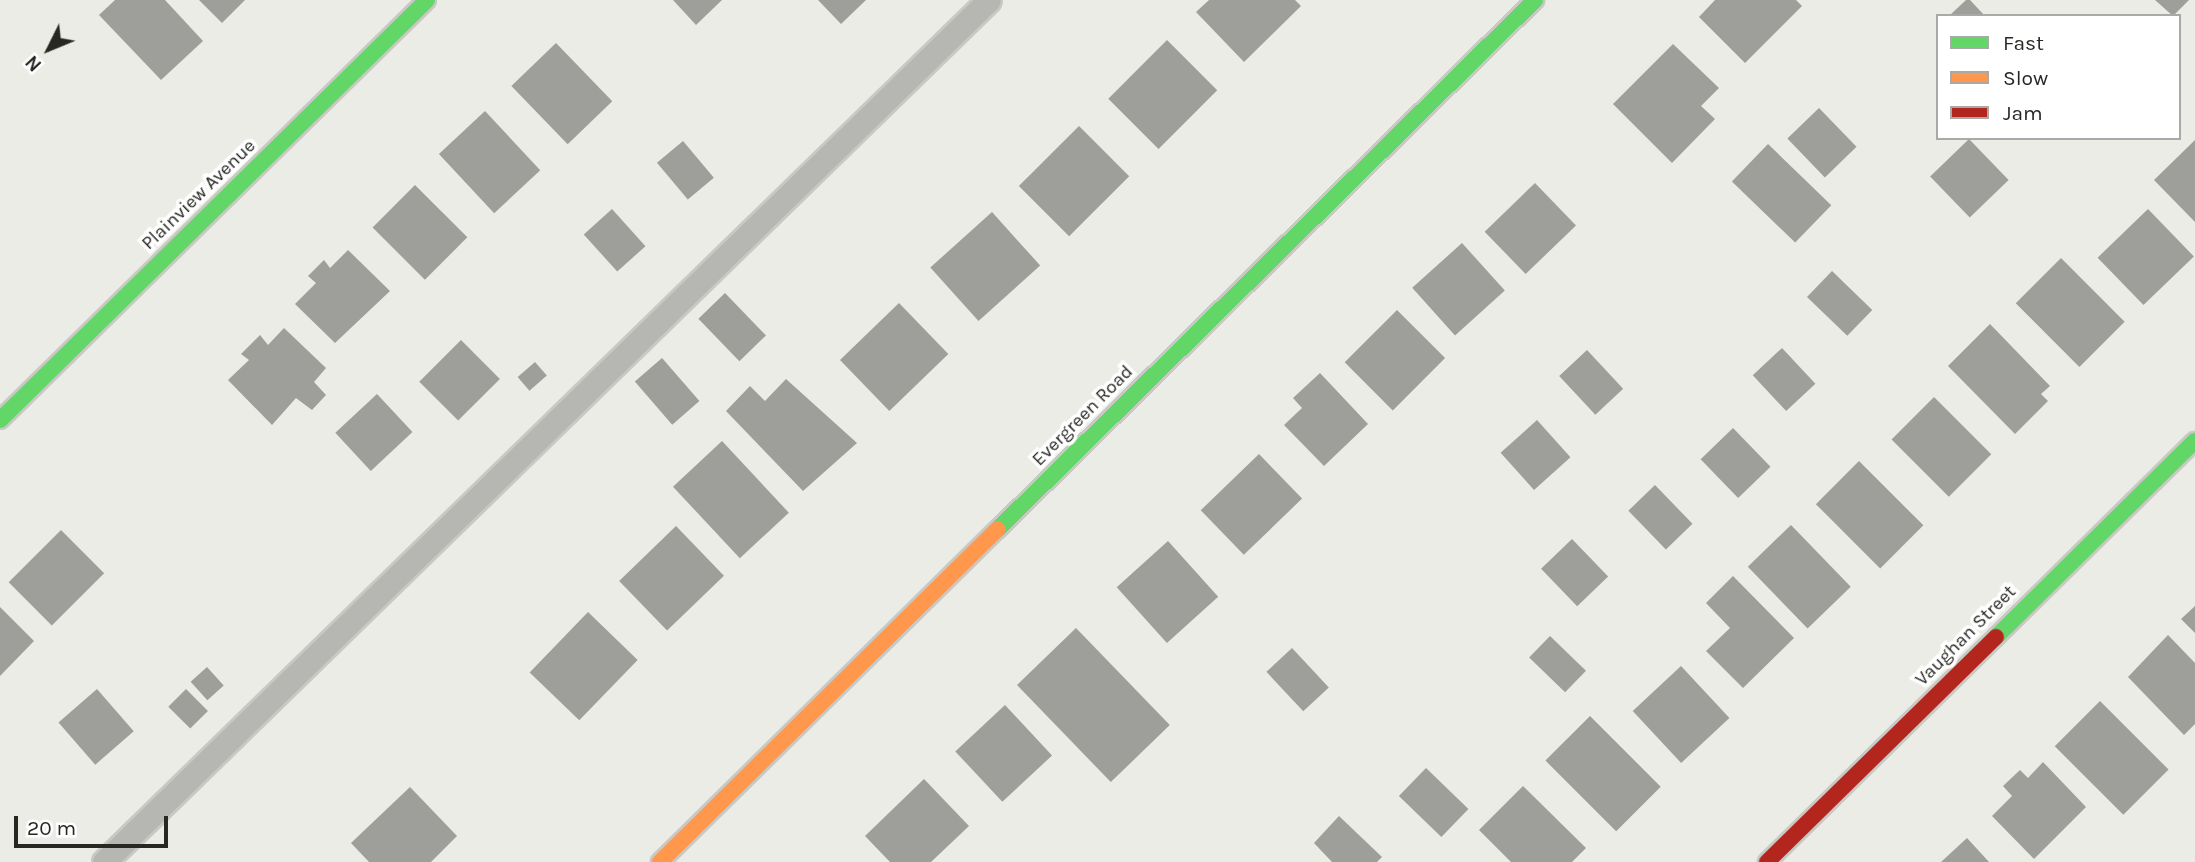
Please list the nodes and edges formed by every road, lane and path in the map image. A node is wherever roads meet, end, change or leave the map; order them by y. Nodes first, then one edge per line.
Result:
1 (427, 0) edge
2 (989, 0) edge
3 (1535, 0) edge
4 (0, 420) edge
5 (2195, 441) edge
6 (104, 862) edge
7 (660, 862) edge
8 (1767, 862) edge

1 - 4 street, Plainview Avenue
2 - 6 lane
3 - 7 street, Evergreen Road
5 - 8 street, Vaughan Street

